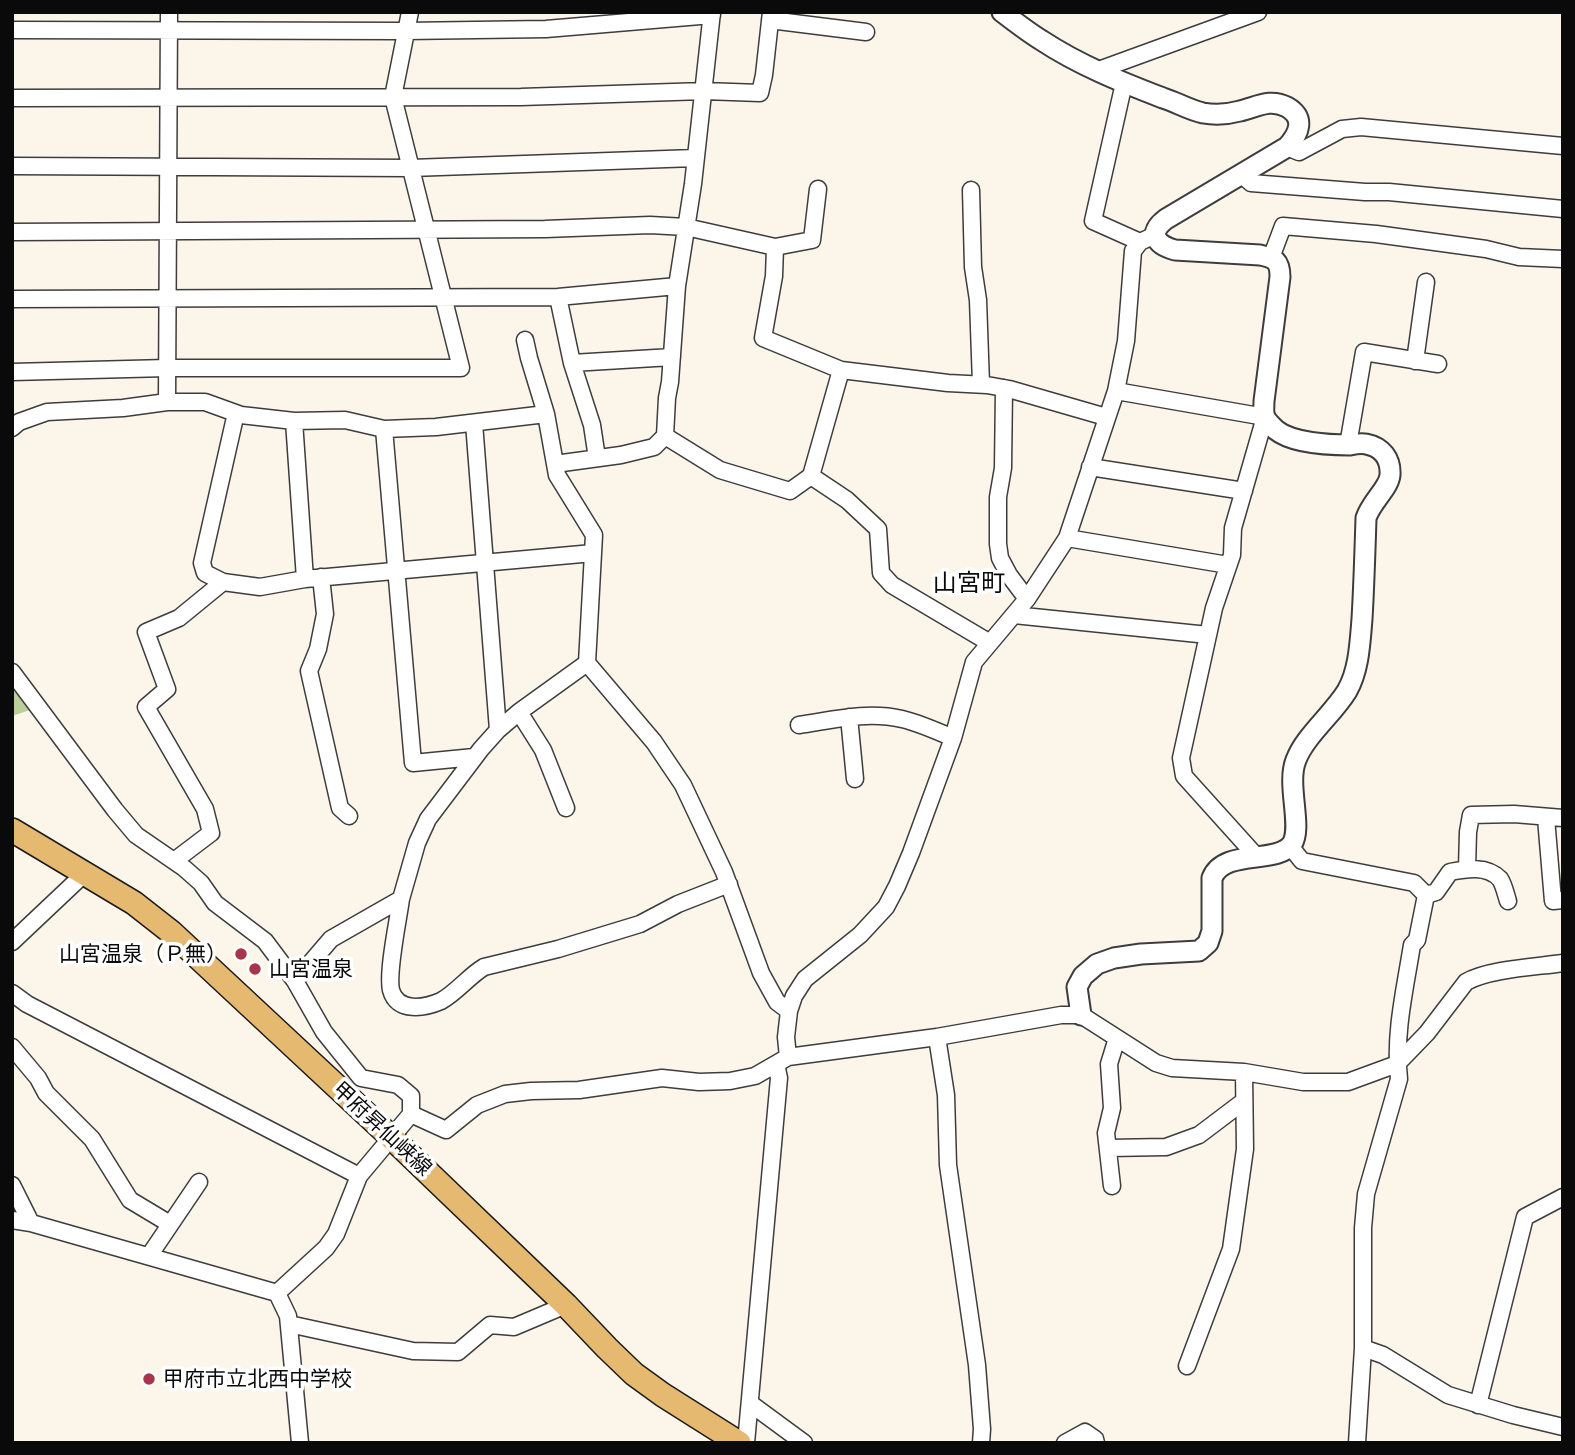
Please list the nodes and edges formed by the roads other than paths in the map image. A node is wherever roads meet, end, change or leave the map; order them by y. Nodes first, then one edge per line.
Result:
1 (169, 12) edge
2 (410, 12) edge
3 (1002, 12) edge
4 (1258, 12) edge
5 (712, 14) edge
6 (770, 16) edge
7 (12, 30) edge
8 (169, 30) junction
9 (405, 31) junction
10 (866, 32) dead end
11 (1096, 71) junction
12 (1124, 83) junction
13 (704, 92) junction
14 (393, 97) junction
15 (12, 98) edge
16 (170, 98) junction
17 (1563, 146) edge
18 (1287, 147) junction
19 (695, 158) junction
20 (12, 166) edge
21 (169, 166) junction
22 (411, 168) junction
23 (1241, 174) junction
24 (818, 189) dead end
25 (971, 190) dead end
26 (1563, 209) edge
27 (686, 227) junction
28 (426, 230) junction
29 (12, 232) edge
30 (169, 232) junction
31 (1147, 239) junction
32 (775, 247) junction
33 (1271, 258) junction
34 (1563, 259) edge
35 (1426, 282) dead end
36 (677, 286) junction
37 (558, 297) junction
38 (443, 298) junction
39 (12, 299) edge
40 (168, 299) junction
41 (525, 340) dead end
42 (672, 357) junction
43 (1415, 360) junction
44 (572, 363) junction
45 (1438, 364) dead end
46 (167, 368) junction
47 (841, 370) junction
48 (12, 372) edge
49 (981, 384) junction
50 (1004, 388) junction
51 (1116, 391) junction
52 (167, 402) junction
53 (236, 413) junction
54 (546, 414) junction
55 (1107, 417) junction
56 (1265, 417) junction
57 (294, 421) junction
58 (474, 424) junction
59 (12, 428) edge
60 (384, 429) junction
61 (665, 436) junction
62 (1348, 445) junction
63 (597, 458) junction
64 (555, 464) junction
65 (1090, 467) junction
66 (811, 476) junction
67 (1244, 491) junction
68 (1067, 538) junction
69 (593, 553) junction
70 (485, 562) junction
71 (1228, 565) junction
72 (396, 570) junction
73 (313, 578) junction
74 (223, 582) junction
75 (1027, 599) junction
76 (1014, 615) junction
77 (1208, 635) junction
78 (990, 643) junction
79 (587, 663) junction
80 (12, 672) edge
81 (519, 712) junction
82 (849, 717) junction
83 (799, 725) dead end
84 (498, 730) junction
85 (953, 738) junction
86 (474, 757) junction
87 (855, 779) dead end
88 (566, 808) dead end
89 (349, 816) dead end
90 (1546, 818) junction
91 (1563, 818) edge
92 (12, 830) edge
93 (1290, 846) junction
94 (1256, 857) junction
95 (174, 861) junction
96 (1468, 869) junction
97 (84, 874) junction
98 (729, 884) junction
99 (1426, 895) junction
100 (401, 899) junction
101 (1563, 900) edge
102 (1508, 901) dead end
103 (12, 942) edge
104 (1563, 962) edge
105 (295, 981) junction
106 (12, 993) edge
107 (789, 1011) junction
108 (1081, 1015) junction
109 (937, 1037) junction
110 (1117, 1038) junction
111 (12, 1047) edge
112 (782, 1061) junction
113 (1397, 1064) junction
114 (1244, 1072) junction
115 (1244, 1101) junction
116 (411, 1114) junction
117 (392, 1138) junction
118 (1108, 1148) junction
119 (359, 1176) junction
120 (199, 1182) dead end
121 (12, 1185) edge
122 (1112, 1185) dead end
123 (1563, 1197) edge
124 (12, 1220) edge
125 (30, 1223) junction
126 (170, 1224) junction
127 (149, 1256) junction
128 (277, 1293) junction
129 (566, 1305) junction
130 (289, 1325) junction
131 (1363, 1348) junction
132 (1187, 1366) dead end
133 (751, 1404) junction
134 (1478, 1405) junction
135 (1563, 1427) edge
136 (300, 1443) edge
137 (739, 1443) edge
138 (746, 1443) edge
139 (804, 1443) edge
140 (981, 1443) edge
141 (1065, 1443) edge
142 (1096, 1443) edge
143 (1357, 1443) edge

1 - 8 street
2 - 9 street
3 - 11 street
4 - 11 street
5 - 9 street
5 - 13 street
6 - 10 street
6 - 13 street
7 - 8 street
8 - 9 street
8 - 16 street
9 - 14 street
11 - 12 street
12 - 18 street
12 - 31 street
13 - 14 street
13 - 19 street
14 - 16 street
14 - 22 street
15 - 16 street
16 - 21 street
17 - 18 street
18 - 23 street
19 - 22 street
19 - 27 street
20 - 21 street
21 - 22 street
21 - 30 street
22 - 28 street
23 - 26 street
23 - 31 street
24 - 32 street
25 - 49 street
27 - 28 street
27 - 32 street
27 - 36 street
28 - 30 street
28 - 38 street
29 - 30 street
30 - 40 street
31 - 33 street
31 - 51 street
32 - 47 street
33 - 34 street
33 - 56 street
35 - 43 street
36 - 37 street
36 - 42 street
37 - 38 street
37 - 44 street
38 - 40 street
38 - 46 street
39 - 40 street
40 - 46 street
41 - 54 street
42 - 44 street
42 - 61 street
43 - 45 street
43 - 62 street
44 - 63 street
46 - 48 street
46 - 52 street
47 - 49 street
47 - 66 street
49 - 50 street
50 - 55 street
50 - 75 street
51 - 55 street
51 - 56 street
52 - 53 street
52 - 59 street
53 - 57 street
53 - 74 street
54 - 58 street
54 - 64 street
55 - 65 street
56 - 62 street
56 - 67 street
57 - 60 street
57 - 73 street
58 - 60 street
58 - 70 street
60 - 72 street
61 - 63 street
61 - 66 street
62 - 93 street
63 - 64 street
64 - 69 street
65 - 67 street
65 - 68 street
66 - 78 street
67 - 71 street
68 - 71 street
68 - 75 street
69 - 70 street
69 - 79 street
70 - 72 street
70 - 84 street
71 - 77 street
72 - 73 street
72 - 86 street
73 - 74 street
73 - 89 street
74 - 95 street
75 - 76 street
76 - 77 street
76 - 78 street
77 - 94 street
78 - 85 street
79 - 81 street
79 - 98 street
80 - 95 street
81 - 84 street
81 - 88 street
82 - 83 street
82 - 85 street
82 - 87 street
84 - 86 street
85 - 107 street
86 - 100 street
90 - 91 street
90 - 96 street
90 - 101 street
92 - 97 main road, 甲府昇仙峡線
93 - 94 street
93 - 99 street
94 - 108 street
95 - 105 street
96 - 99 street
96 - 102 street
97 - 103 street
97 - 117 main road, 甲府昇仙峡線
98 - 100 street
98 - 107 street
99 - 113 street
100 - 105 street
104 - 113 street
105 - 116 street
106 - 119 street
107 - 112 street
108 - 109 street
108 - 110 street
109 - 112 street
109 - 140 street
110 - 114 street
110 - 118 street
111 - 126 street
112 - 116 street
112 - 133 street
113 - 114 street
113 - 131 street
114 - 115 street
115 - 118 street
115 - 132 street
116 - 117 street
117 - 119 street
117 - 129 main road, 甲府昇仙峡線
118 - 122 street
119 - 128 street
120 - 126 street
121 - 125 street
123 - 134 street
124 - 125 street
125 - 127 street
126 - 127 street
127 - 128 street
128 - 130 street
129 - 130 street
129 - 137 main road, 甲府昇仙峡線
130 - 136 street
131 - 134 street
131 - 143 street
133 - 138 street
133 - 139 street
134 - 135 street
141 - 142 street

